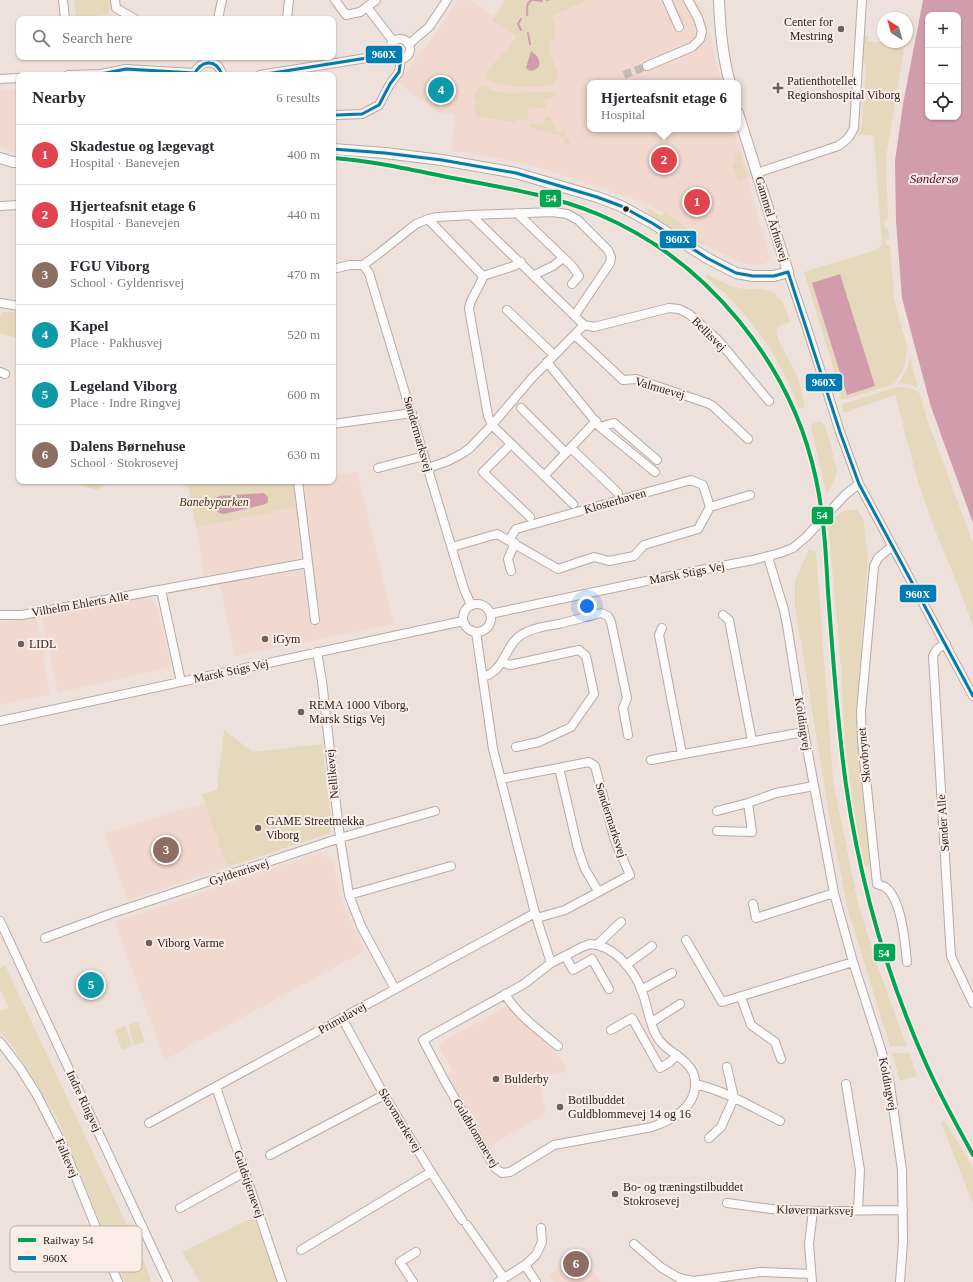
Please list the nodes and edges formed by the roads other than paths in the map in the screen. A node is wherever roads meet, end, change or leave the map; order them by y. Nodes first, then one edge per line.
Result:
1 (63, 0) edge
2 (115, 0) edge
3 (222, 0) edge
4 (290, 0) edge
5 (334, 0) edge
6 (376, 0) edge
7 (447, 0) edge
8 (667, 0) edge
9 (688, 0) edge
10 (719, 0) edge
11 (862, 0) edge
12 (367, 7) junction
13 (65, 16) edge
14 (130, 16) edge
15 (219, 16) edge
16 (287, 16) edge
17 (679, 27) dead end
18 (393, 41) junction
19 (409, 44) junction
20 (390, 53) junction
21 (401, 59) junction
22 (210, 60) edge
23 (647, 66) tunnel mouth
24 (114, 72) edge
25 (160, 72) edge
26 (195, 72) edge
27 (221, 72) edge
28 (279, 72) edge
29 (16, 78) edge
30 (0, 79) edge
31 (729, 80) edge
32 (337, 115) dead end
33 (741, 122) edge
34 (336, 149) edge
35 (0, 158) edge
36 (16, 162) edge
37 (757, 173) junction
38 (16, 205) edge
39 (0, 206) edge
40 (517, 213) junction
41 (471, 215) junction
42 (428, 220) junction
43 (563, 258) junction
44 (521, 262) junction
45 (363, 265) junction
46 (336, 268) edge
47 (788, 272) junction
48 (534, 275) junction
49 (483, 276) junction
50 (572, 284) dead end
51 (0, 303) edge
52 (16, 306) edge
53 (507, 310) dead end
54 (575, 315) junction
55 (584, 325) junction
56 (575, 335) junction
57 (554, 355) junction
58 (547, 362) junction
59 (769, 401) dead end
60 (521, 408) dead end
61 (412, 413) junction
62 (336, 424) edge
63 (598, 424) junction
64 (492, 425) junction
65 (748, 439) dead end
66 (511, 444) junction
67 (568, 450) junction
68 (424, 456) junction
69 (657, 460) dead end
70 (378, 468) dead end
71 (428, 468) junction
72 (655, 472) dead end
73 (544, 476) junction
74 (298, 484) edge
75 (859, 484) junction
76 (618, 493) dead end
77 (750, 495) dead end
78 (574, 504) dead end
79 (710, 507) junction
80 (530, 516) dead end
81 (512, 542) junction
82 (892, 546) junction
83 (452, 547) junction
84 (768, 557) junction
85 (307, 563) junction
86 (511, 571) dead end
87 (161, 590) junction
88 (472, 605) junction
89 (490, 614) junction
90 (0, 615) edge
91 (723, 615) dead end
92 (315, 620) dead end
93 (463, 621) junction
94 (662, 628) dead end
95 (476, 632) junction
96 (946, 644) junction
97 (318, 652) junction
98 (502, 662) junction
99 (483, 677) junction
100 (181, 682) junction
101 (973, 696) edge
102 (0, 721) edge
103 (804, 732) junction
104 (628, 735) dead end
105 (752, 741) junction
106 (516, 747) dead end
107 (682, 754) junction
108 (651, 760) dead end
109 (559, 768) junction
110 (501, 778) junction
111 (814, 786) junction
112 (748, 803) junction
113 (435, 811) dead end
114 (717, 811) dead end
115 (717, 831) dead end
116 (340, 838) junction
117 (451, 866) dead end
118 (598, 891) junction
119 (834, 893) junction
120 (350, 895) junction
121 (753, 904) dead end
122 (536, 916) junction
123 (0, 921) edge
124 (621, 922) dead end
125 (45, 938) dead end
126 (686, 940) dead end
127 (598, 944) junction
128 (652, 946) dead end
129 (565, 956) junction
130 (853, 962) junction
131 (907, 962) dead end
132 (552, 963) junction
133 (626, 965) junction
134 (672, 973) dead end
135 (395, 989) junction
136 (609, 989) dead end
137 (641, 990) junction
138 (505, 994) junction
139 (741, 997) junction
140 (973, 1003) edge
141 (680, 1004) dead end
142 (342, 1018) junction
143 (652, 1022) junction
144 (611, 1030) dead end
145 (0, 1042) edge
146 (558, 1046) dead end
147 (677, 1055) junction
148 (781, 1059) dead end
149 (727, 1067) dead end
150 (695, 1084) junction
151 (846, 1084) dead end
152 (216, 1087) junction
153 (384, 1095) junction
154 (734, 1098) junction
155 (780, 1120) dead end
156 (149, 1123) dead end
157 (709, 1138) dead end
158 (270, 1155) dead end
159 (245, 1172) junction
160 (430, 1172) junction
161 (727, 1203) dead end
162 (180, 1208) dead end
163 (858, 1210) junction
164 (903, 1210) junction
165 (813, 1211) junction
166 (95, 1226) edge
167 (142, 1226) edge
168 (142, 1226) edge
169 (540, 1228) dead end
170 (634, 1244) dead end
171 (301, 1250) dead end
172 (416, 1252) dead end
173 (525, 1265) junction
174 (114, 1272) edge
175 (811, 1278) edge
176 (501, 1280) edge
177 (118, 1282) edge
178 (168, 1282) edge
179 (282, 1282) edge
180 (413, 1282) edge
181 (536, 1282) edge
182 (900, 1282) edge

1 - 13 street
2 - 14 street
3 - 15 street
4 - 16 street
5 - 12 street
6 - 12 street
7 - 19 street
8 - 17 street
9 - 23 street
10 - 31 main road
11 - 37 street
12 - 18 street
18 - 19 street
18 - 20 street
19 - 21 street
20 - 21 street
20 - 28 street
21 - 32 street
22 - 26 street
22 - 27 street
24 - 25 street
29 - 30 street
33 - 37 main road, Gammel Århusvej
34 - 47 main road
35 - 36 main road
37 - 47 main road, Gammel Århusvej
38 - 39 street
40 - 41 street
40 - 43 street
40 - 54 street
41 - 42 street
41 - 44 street
42 - 45 street
42 - 49 street
43 - 48 street
43 - 50 street
44 - 48 street
44 - 49 street
45 - 46 street
45 - 61 street, Søndermarksvej
47 - 75 street, Gammel Århusvej
48 - 54 street
49 - 64 street
51 - 52 street
53 - 57 street
54 - 55 street
55 - 56 street
55 - 59 street, Bellisvej
56 - 57 street
56 - 65 street, Valmuevej
57 - 58 street
58 - 63 street
58 - 64 street
60 - 67 street
61 - 62 street
61 - 68 street, Søndermarksvej
63 - 67 street
63 - 69 street
63 - 72 street
64 - 66 street
64 - 71 street
66 - 73 street
66 - 80 street
67 - 73 street
67 - 76 street
68 - 70 street
68 - 71 street, Søndermarksvej
71 - 83 street, Søndermarksvej
73 - 78 street
74 - 85 street
75 - 82 street, Gammel Århusvej
75 - 84 street, Marsk Stigs Vej
77 - 79 street
79 - 81 street
79 - 81 street, Klosterhaven
81 - 83 street
81 - 86 street, Klosterhaven
82 - 96 street, Gammel Århusvej
82 - 131 street, Skovbrynet
83 - 88 street, Søndermarksvej
84 - 89 street, Marsk Stigs Vej
84 - 103 street, Koldingvej
85 - 87 street, Vilhelm Ehlerts Alle
85 - 92 street
87 - 90 street, Vilhelm Ehlerts Alle
87 - 100 street
88 - 89 street
88 - 93 street
89 - 95 street
91 - 105 street
93 - 95 street
93 - 97 street, Marsk Stigs Vej
94 - 107 street
95 - 99 street
96 - 101 street, Gammel Århusvej
96 - 140 street, Sønder Alle
97 - 100 street, Marsk Stigs Vej
97 - 116 street, Nellikevej
98 - 99 street
98 - 104 street
98 - 106 street
99 - 110 street
100 - 102 street, Marsk Stigs Vej
103 - 105 street
103 - 111 street, Koldingvej
105 - 107 street
107 - 108 street
109 - 110 street, Søndermarksvej
109 - 118 street
109 - 118 street, Søndermarksvej
110 - 122 street
111 - 112 street
111 - 119 street, Koldingvej
112 - 114 street
112 - 115 street
113 - 116 street, Gyldenrisvej
116 - 120 street, Nellikevej
116 - 125 street, Gyldenrisvej
117 - 120 street
118 - 122 street, Søndermarksvej
119 - 121 street
119 - 130 street, Koldingvej
120 - 135 street, Nellikevej
122 - 132 street
122 - 135 street, Primulavej
123 - 168 street, Indre Ringvej
124 - 127 street
126 - 139 street
127 - 129 street, Guldblommevej
127 - 133 street
128 - 133 street
129 - 132 street, Guldblommevej
129 - 136 street
130 - 139 street
130 - 164 street, Koldingvej
132 - 138 street, Guldblommevej
133 - 137 street
134 - 137 street
135 - 142 street, Primulavej
137 - 143 street
138 - 146 street
138 - 150 street, Guldblommevej
139 - 148 street
141 - 143 street
142 - 152 street, Primulavej
142 - 153 street, Skovmærkevej
143 - 147 street
144 - 147 street
145 - 166 street, Falkevej
147 - 150 street
149 - 154 street
150 - 154 street
151 - 163 street
152 - 156 street, Primulavej
152 - 159 street, Guldstjernevej
153 - 158 street
153 - 160 street, Skovmærkevej
154 - 155 street
154 - 157 street
159 - 162 street
159 - 179 street, Guldstjernevej
160 - 171 street
160 - 176 street, Skovmærkevej
161 - 165 street, Kløvermarksvej
163 - 164 street, Kløvermarksvej
163 - 165 street, Kløvermarksvej
164 - 182 street, Koldingvej
165 - 175 street
167 - 178 street, Indre Ringvej
169 - 173 street
170 - 175 street
172 - 180 street
173 - 176 street
173 - 181 street
174 - 177 street, Falkevej

